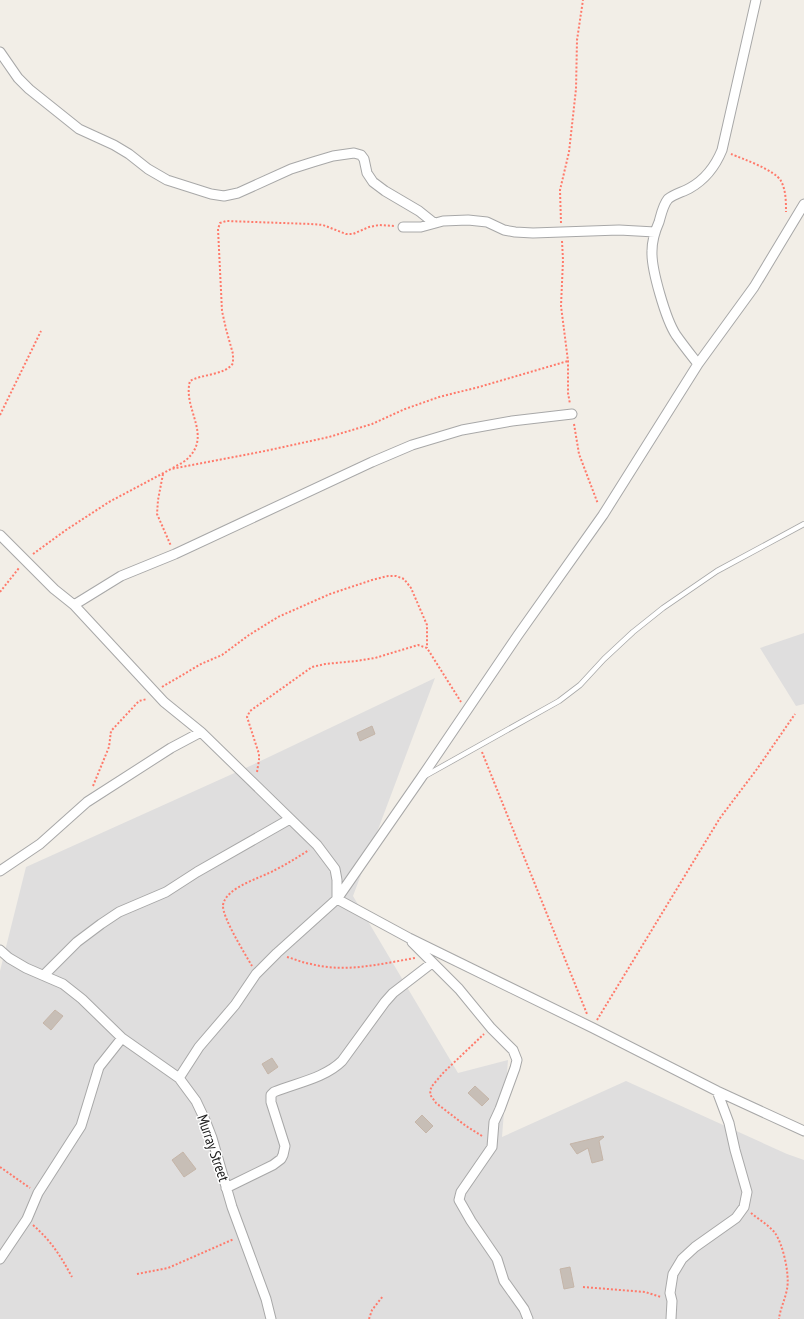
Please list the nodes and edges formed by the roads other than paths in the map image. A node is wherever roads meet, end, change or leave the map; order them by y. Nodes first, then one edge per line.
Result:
1 (756, 0) edge
2 (0, 52) edge
3 (804, 204) edge
4 (434, 223) junction
5 (403, 227) road end
6 (655, 232) junction
7 (698, 364) junction
8 (572, 414) road end
9 (804, 524) edge
10 (0, 535) edge
11 (74, 605) junction
12 (201, 732) junction
13 (421, 778) junction
14 (290, 819) junction
15 (0, 871) edge
16 (337, 899) junction
17 (409, 938) junction
18 (0, 950) edge
19 (432, 963) junction
20 (44, 975) junction
21 (122, 1038) junction
22 (179, 1078) junction
23 (717, 1091) junction
24 (804, 1131) edge
25 (226, 1188) junction
26 (0, 1259) edge
27 (271, 1319) edge
28 (528, 1319) edge
29 (671, 1319) edge

1 - 6 street
2 - 4 street
3 - 7 street
4 - 5 street
4 - 6 street
6 - 7 street
7 - 13 street
8 - 11 street
9 - 13 lane
10 - 11 street
11 - 12 street
12 - 14 street
12 - 15 street
13 - 16 street
14 - 16 street
14 - 20 street
16 - 17 street
16 - 22 street
17 - 19 street
17 - 23 street
18 - 20 street, Murray Street
19 - 25 street
19 - 28 street
20 - 21 street, Murray Street
21 - 22 street, Murray Street
21 - 26 street
22 - 25 street, Murray Street
23 - 24 street
23 - 29 street
25 - 27 street, Murray Street

